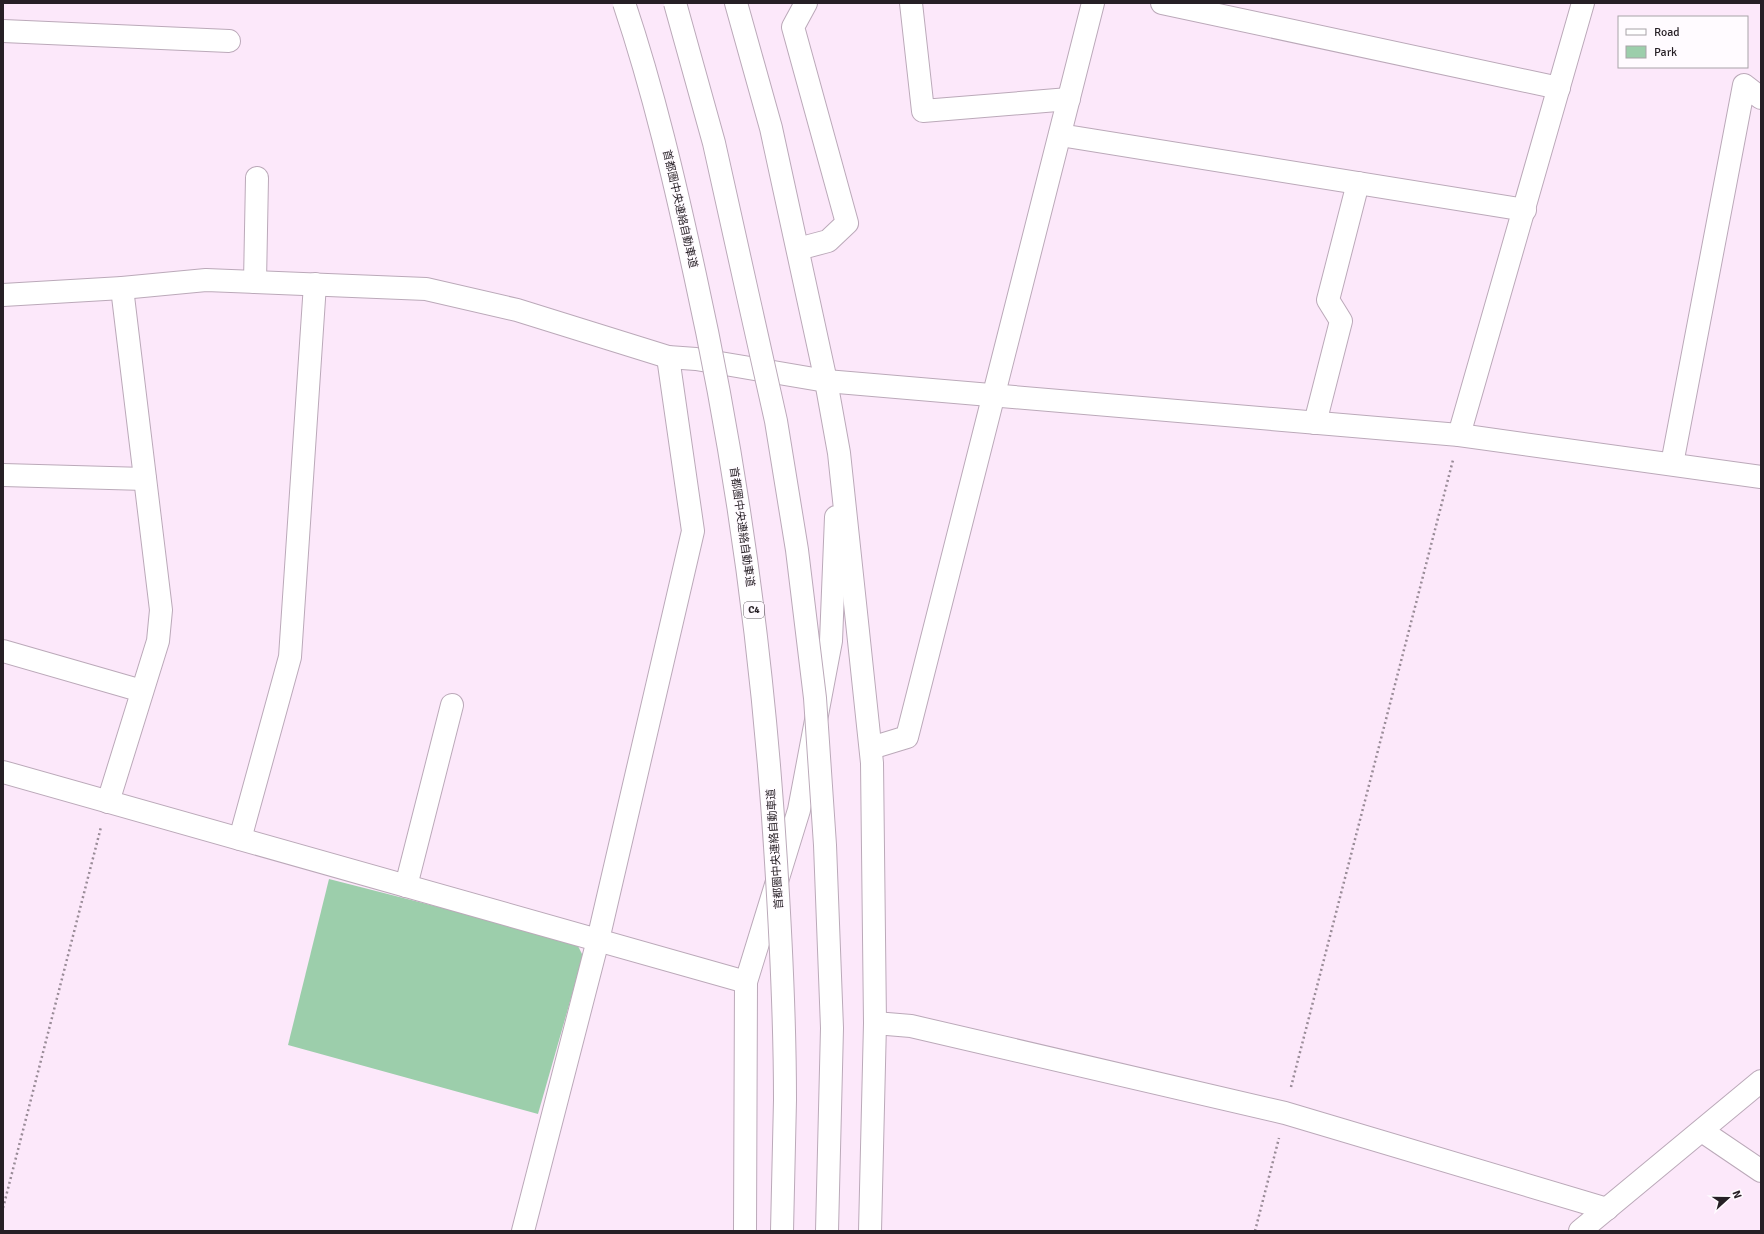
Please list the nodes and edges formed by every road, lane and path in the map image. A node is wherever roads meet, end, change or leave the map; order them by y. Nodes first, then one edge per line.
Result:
1 (624, 3) edge
2 (675, 3) edge
3 (736, 3) edge
4 (806, 3) edge
5 (911, 3) edge
6 (1093, 3) edge
7 (1162, 3) edge
8 (1583, 3) edge
9 (3, 31) edge
10 (228, 41) dead end
11 (1559, 88) junction
12 (1761, 98) edge
13 (1069, 99) junction
14 (1060, 135) junction
15 (257, 178) dead end
16 (1358, 183) junction
17 (1525, 210) junction
18 (798, 248) junction
19 (255, 282) junction
20 (315, 284) junction
21 (122, 288) junction
22 (3, 295) edge
23 (668, 357) junction
24 (826, 381) junction
25 (994, 396) junction
26 (1315, 423) junction
27 (1459, 435) junction
28 (839, 452) junction
29 (1672, 464) junction
30 (3, 475) edge
31 (1761, 477) edge
32 (145, 479) junction
33 (3, 651) edge
34 (142, 691) junction
35 (452, 705) dead end
36 (871, 748) junction
37 (3, 772) edge
38 (108, 802) junction
39 (240, 839) junction
40 (406, 886) junction
41 (598, 940) junction
42 (746, 982) junction
43 (875, 1023) junction
44 (1761, 1081) edge
45 (1285, 1113) junction
46 (1702, 1130) junction
47 (1761, 1171) edge
48 (3, 1208) edge
49 (1607, 1209) junction
50 (523, 1231) edge
51 (745, 1231) edge
52 (782, 1231) edge
53 (827, 1231) edge
54 (870, 1231) edge
55 (1255, 1231) edge
56 (1580, 1231) edge

1 - 52 main road, 首都圏中央連絡自動車道 / C4, bridge
2 - 53 main road, bridge
3 - 18 main road
4 - 18 main road
5 - 13 main road
6 - 13 main road
7 - 11 main road
8 - 11 main road
9 - 10 main road
11 - 17 main road
12 - 29 main road
13 - 14 main road
14 - 16 main road
14 - 25 main road
15 - 19 main road
16 - 17 main road
16 - 26 main road
17 - 27 main road
18 - 24 main road
19 - 20 main road
19 - 21 main road
20 - 23 main road
20 - 39 main road
21 - 22 main road
21 - 32 main road
23 - 24 main road
23 - 41 main road
24 - 25 main road
24 - 28 main road
25 - 26 main road
25 - 36 main road
26 - 27 main road
27 - 29 main road
27 - 45 path
28 - 36 main road
28 - 42 main road
29 - 31 main road
30 - 32 main road
32 - 34 main road
33 - 34 main road
34 - 38 main road
35 - 40 main road
36 - 43 main road
37 - 38 main road
38 - 39 main road
38 - 48 path
39 - 40 main road
40 - 41 main road
41 - 42 main road
41 - 50 main road
42 - 51 main road
43 - 45 main road
43 - 54 main road
44 - 46 main road
45 - 49 main road
45 - 55 path
46 - 47 main road
46 - 49 main road
49 - 56 main road

